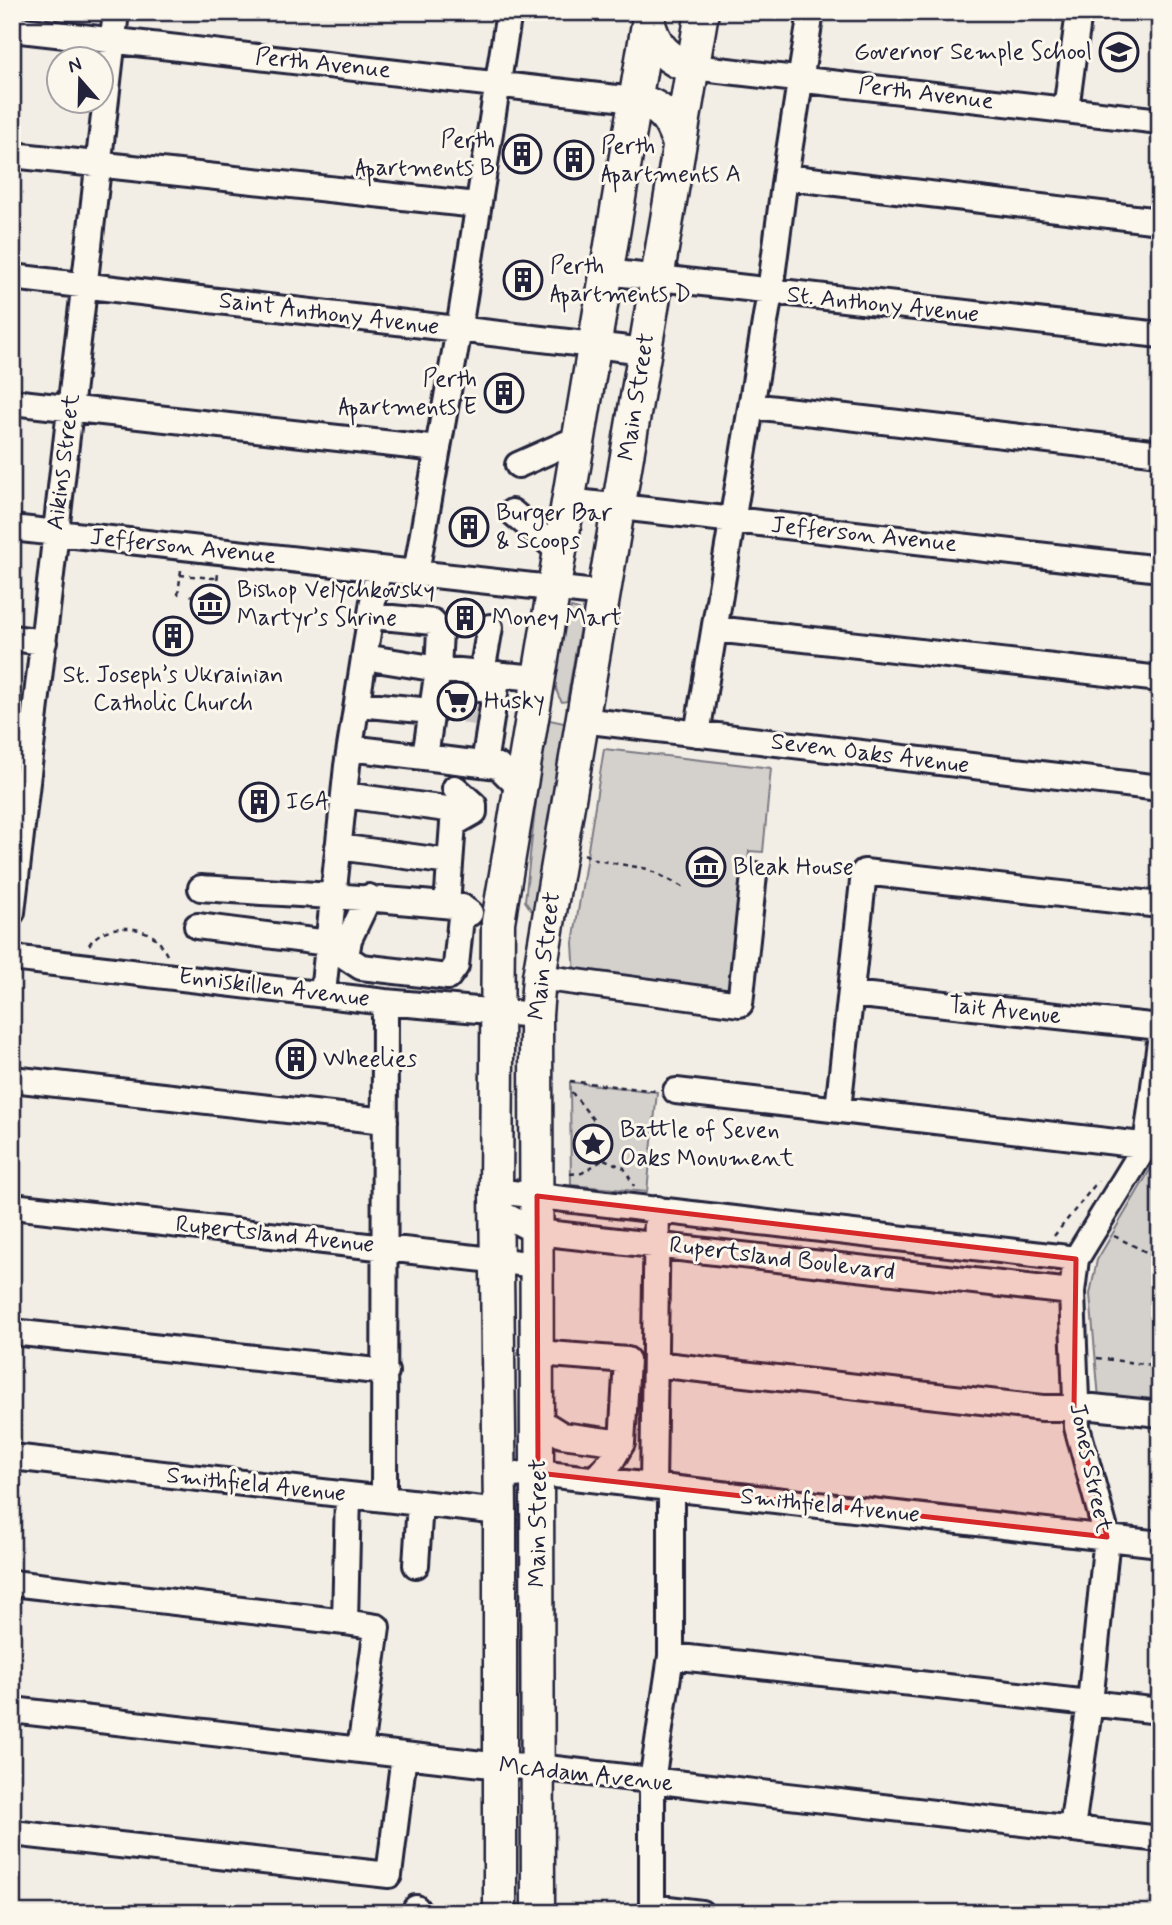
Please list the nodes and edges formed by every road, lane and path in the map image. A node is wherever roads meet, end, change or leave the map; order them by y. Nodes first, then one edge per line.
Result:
1 (116, 12) edge
2 (509, 12) edge
3 (702, 12) edge
4 (811, 12) edge
5 (1079, 12) edge
6 (649, 16) edge
7 (12, 29) edge
8 (113, 41) junction
9 (693, 67) junction
10 (800, 79) junction
11 (497, 84) junction
12 (634, 100) junction
13 (1066, 110) junction
14 (1160, 121) edge
15 (679, 144) junction
16 (12, 155) edge
17 (99, 165) junction
18 (785, 177) junction
19 (477, 205) junction
20 (1160, 221) edge
21 (606, 272) junction
22 (12, 277) edge
23 (656, 279) junction
24 (86, 285) junction
25 (771, 292) junction
26 (459, 329) junction
27 (1160, 335) edge
28 (595, 345) junction
29 (645, 351) junction
30 (12, 402) edge
31 (752, 406) junction
32 (70, 409) junction
33 (579, 438) junction
34 (438, 449) junction
35 (1160, 453) edge
36 (518, 466) dead end
37 (568, 500) junction
38 (619, 508) junction
39 (512, 512) dead end
40 (734, 520) junction
41 (12, 528) edge
42 (56, 533) junction
43 (559, 551) junction
44 (378, 569) junction
45 (1160, 569) edge
46 (218, 573) dead end
47 (416, 573) junction
48 (553, 589) junction
49 (605, 594) junction
50 (177, 595) dead end
51 (187, 595) dead end
52 (215, 599) dead end
53 (372, 616) junction
54 (490, 627) dead end
55 (715, 628) junction
56 (12, 638) edge
57 (44, 642) junction
58 (364, 657) junction
59 (438, 669) junction
60 (538, 678) junction
61 (486, 679) junction
62 (1160, 679) edge
63 (358, 704) junction
64 (431, 711) junction
65 (581, 720) junction
66 (474, 725) tunnel mouth
67 (697, 734) junction
68 (22, 744) edge
69 (350, 748) junction
70 (425, 757) junction
71 (470, 763) junction
72 (520, 788) junction
73 (1160, 788) edge
74 (344, 795) junction
75 (454, 807) junction
76 (338, 847) junction
77 (16, 852) edge
78 (584, 854) dead end
79 (450, 862) junction
80 (754, 875) dead end
81 (505, 878) junction
82 (201, 888) dead end
83 (685, 888) dead end
84 (369, 897) junction
85 (333, 898) junction
86 (1160, 905) edge
87 (460, 908) junction
88 (12, 912) edge
89 (548, 917) junction
90 (197, 926) dead end
91 (328, 943) junction
92 (87, 948) dead end
93 (168, 957) dead end
94 (12, 958) edge
95 (538, 977) junction
96 (323, 993) junction
97 (851, 994) junction
98 (385, 1002) junction
99 (497, 1012) junction
100 (536, 1015) junction
101 (1160, 1027) edge
102 (1160, 1042) edge
103 (12, 1079) edge
104 (570, 1081) dead end
105 (570, 1090) dead end
106 (676, 1091) joint
107 (838, 1109) junction
108 (385, 1121) junction
109 (1153, 1146) edge
110 (604, 1159) junction
111 (1105, 1172) dead end
112 (570, 1174) dead end
113 (637, 1194) dead end
114 (537, 1196) junction
115 (496, 1201) junction
116 (12, 1206) edge
117 (657, 1209) junction
118 (537, 1231) junction
119 (1048, 1238) dead end
120 (655, 1244) junction
121 (383, 1248) junction
122 (1081, 1251) junction
123 (497, 1259) junction
124 (1160, 1259) edge
125 (537, 1265) junction
126 (1072, 1292) junction
127 (12, 1332) edge
128 (538, 1353) junction
129 (1093, 1358) dead end
130 (655, 1364) junction
131 (1160, 1366) edge
132 (386, 1372) junction
133 (1074, 1408) junction
134 (1160, 1414) edge
135 (538, 1420) junction
136 (622, 1443) junction
137 (12, 1457) edge
138 (538, 1472) junction
139 (500, 1476) junction
140 (595, 1479) junction
141 (662, 1487) junction
142 (348, 1495) junction
143 (384, 1499) junction
144 (420, 1503) junction
145 (500, 1513) junction
146 (1107, 1537) junction
147 (1160, 1544) edge
148 (415, 1565) dead end
149 (12, 1583) edge
150 (345, 1622) junction
151 (671, 1656) junction
152 (1090, 1703) junction
153 (12, 1710) edge
154 (1160, 1711) edge
155 (360, 1750) junction
156 (404, 1755) junction
157 (500, 1766) junction
158 (538, 1767) junction
159 (652, 1781) junction
160 (1072, 1829) junction
161 (12, 1833) edge
162 (1160, 1839) edge
163 (652, 1910) edge
164 (500, 1913) edge
165 (538, 1913) edge
166 (701, 1913) edge

1 - 8 street, Aikins Street
2 - 11 street
3 - 9 main road, Main Street
4 - 10 street
5 - 13 street
6 - 9 main road
6 - 12 main road, Main Street
7 - 8 street, Perth Avenue
8 - 11 street, Perth Avenue
8 - 17 street, Aikins Street
9 - 10 street, Perth Avenue
9 - 15 main road, Main Street
10 - 13 street, Perth Avenue
10 - 18 street
11 - 12 street, Perth Avenue
11 - 19 street
12 - 15 main road
12 - 21 main road, Main Street
13 - 14 street, Perth Avenue
15 - 23 main road, Main Street
16 - 17 street
17 - 19 street
17 - 24 street, Aikins Street
18 - 20 street
18 - 25 street
19 - 26 street
21 - 23 street, St. Anthony Avenue
21 - 28 main road, Main Street
22 - 24 street, Saint Anthony Avenue
23 - 25 street, St. Anthony Avenue
23 - 29 main road, Main Street
24 - 26 street, Saint Anthony Avenue
24 - 32 street, Aikins Street
25 - 27 street, St. Anthony Avenue
25 - 31 street
26 - 28 street, Saint Anthony Avenue
26 - 34 street
28 - 29 street, Saint Anthony Avenue
28 - 33 main road, Main Street
29 - 38 main road, Main Street
30 - 32 street
31 - 35 street
31 - 40 street
32 - 34 street
32 - 42 street, Aikins Street
33 - 36 street
33 - 37 main road, Main Street
34 - 47 street
37 - 38 street, Jefferson Avenue
37 - 43 main road, Main Street
38 - 40 street, Jefferson Avenue
38 - 49 main road, Main Street
39 - 43 street
40 - 45 street, Jefferson Avenue
40 - 55 street
41 - 42 street, Jefferson Avenue
42 - 44 street, Jefferson Avenue
42 - 57 street, Aikins Street
43 - 48 main road, Main Street
44 - 47 street, Jefferson Avenue
44 - 53 street
46 - 52 path
47 - 48 street, Jefferson Avenue
48 - 49 street, Jefferson Avenue
48 - 60 main road, Main Street
49 - 65 main road, Main Street
50 - 51 path
53 - 58 street
53 - 59 street
54 - 61 street
55 - 62 street
55 - 67 street
56 - 57 street
57 - 68 street, Aikins Street
58 - 59 street
58 - 63 street
59 - 61 street
59 - 64 street
60 - 61 street
60 - 72 main road, Main Street
61 - 71 street
63 - 64 street
63 - 69 street
64 - 70 street
65 - 67 street, Seven Oaks Avenue
65 - 89 main road, Main Street
66 - 71 street
67 - 73 street, Seven Oaks Avenue
68 - 77 street, Aikins Street
69 - 70 street
69 - 74 street
70 - 71 street
71 - 72 street
71 - 75 street
72 - 81 main road, Main Street
74 - 75 street
74 - 76 street
75 - 79 street
76 - 79 street
76 - 85 street
77 - 88 street, Aikins Street
78 - 83 path
79 - 87 street
80 - 95 street
81 - 89 main road
81 - 99 main road, Main Street
82 - 85 street
84 - 85 street
84 - 87 street
84 - 87 street
85 - 91 street
86 - 97 street
89 - 95 main road, Main Street
90 - 91 street
91 - 96 street
92 - 93 path
94 - 96 street, Enniskillen Avenue
95 - 100 main road, Main Street
96 - 98 street, Enniskillen Avenue
97 - 101 street, Tait Avenue
97 - 107 street
98 - 99 street, Enniskillen Avenue
98 - 108 street
99 - 100 street, Enniskillen Avenue
99 - 115 main road, Main Street
100 - 114 main road, Main Street
102 - 109 street, Jones Street
103 - 108 street
104 - 106 path
105 - 110 path
106 - 107 street
107 - 109 street
108 - 121 street
109 - 122 street, Jones Street
110 - 112 path
110 - 113 path
111 - 119 path
114 - 115 street, Rupertsland Boulevard
114 - 117 street, Rupertsland Boulevard
114 - 118 main road, Main Street
115 - 118 street, Rupertsland Boulevard
115 - 123 main road, Main Street
116 - 121 street, Rupertsland Avenue
117 - 120 street
117 - 122 street, Rupertsland Boulevard
118 - 120 street, Rupertsland Boulevard
118 - 125 main road, Main Street
120 - 126 street, Rupertsland Boulevard
120 - 130 street
121 - 123 street, Rupertsland Avenue
121 - 132 street
122 - 124 path
122 - 126 street, Jones Street
123 - 125 street, Rupertsland Avenue
123 - 139 main road, Main Street
125 - 128 main road, Main Street
126 - 133 street, Jones Street
127 - 132 street
128 - 135 main road, Main Street
128 - 136 street
129 - 131 path
130 - 133 street
130 - 141 street
132 - 143 street
133 - 134 street
133 - 146 street, Jones Street
135 - 136 street
135 - 138 main road, Main Street
136 - 140 street
137 - 142 street, Smithfield Avenue
138 - 139 street, Smithfield Avenue
138 - 140 street, Smithfield Avenue
138 - 158 main road, Main Street
139 - 145 main road, Main Street
140 - 141 street, Smithfield Avenue
141 - 146 street, Smithfield Avenue
141 - 151 street
142 - 143 street, Smithfield Avenue
142 - 150 street
143 - 144 street, Smithfield Avenue
144 - 145 street, Smithfield Avenue
144 - 148 street
145 - 157 main road, Main Street
146 - 147 street, Smithfield Avenue
146 - 152 street, Jones Street
149 - 150 street
150 - 155 street
151 - 152 street
151 - 159 street
152 - 154 street
152 - 160 street, Jones Street
153 - 155 street, McAdam Avenue
155 - 156 street, McAdam Avenue
156 - 157 street, McAdam Avenue
156 - 161 street
157 - 158 street, McAdam Avenue
157 - 164 main road, Main Street
158 - 159 street, McAdam Avenue
158 - 165 main road, Main Street
159 - 160 street, McAdam Avenue
159 - 163 street
160 - 162 street, McAdam Avenue
163 - 166 street

